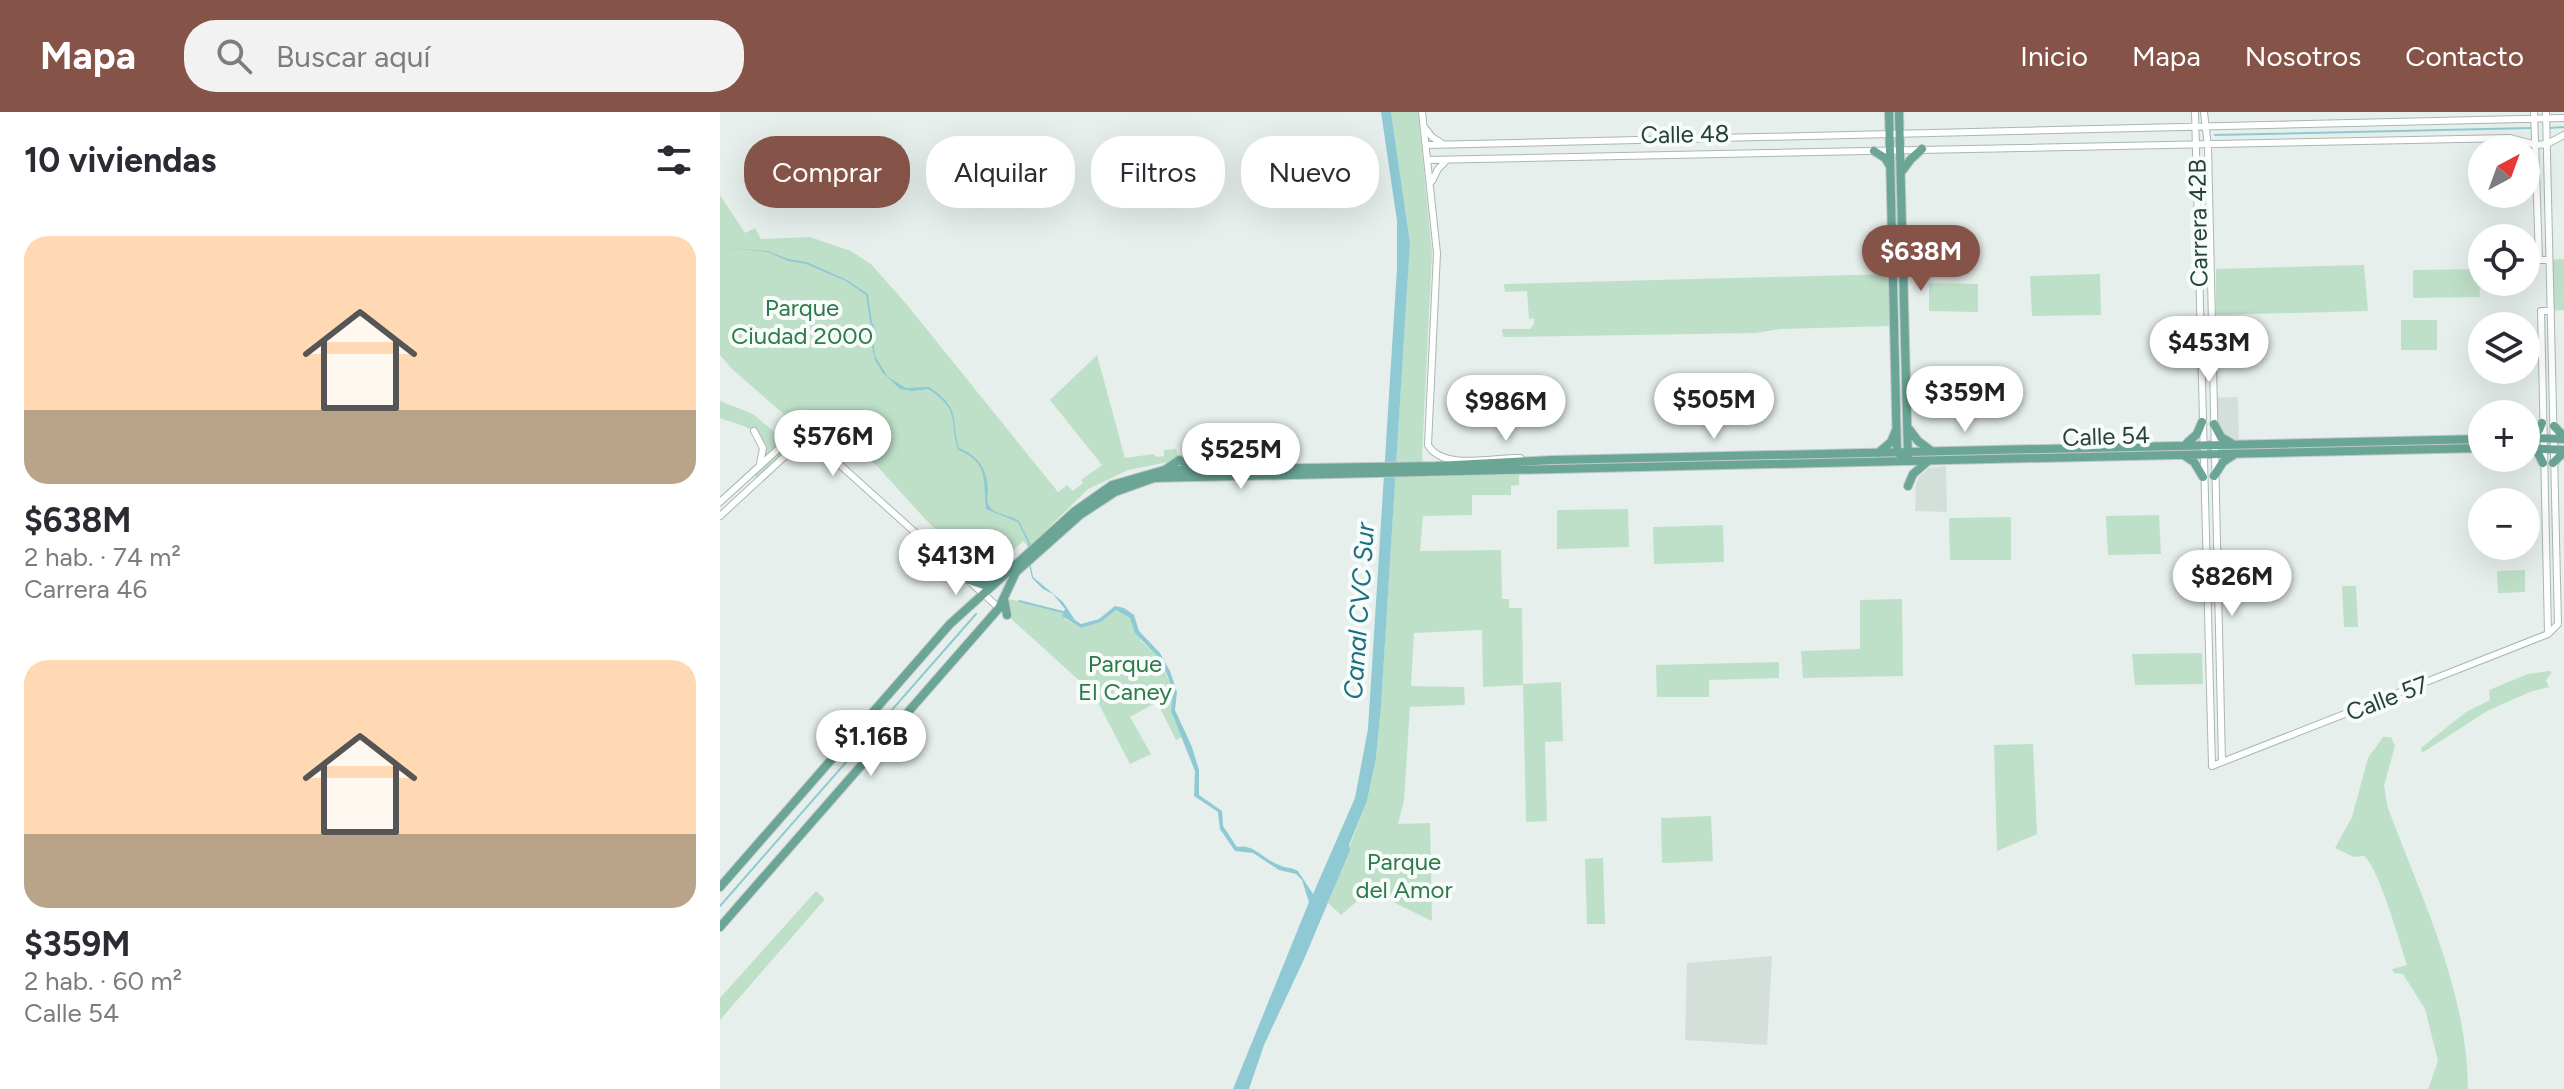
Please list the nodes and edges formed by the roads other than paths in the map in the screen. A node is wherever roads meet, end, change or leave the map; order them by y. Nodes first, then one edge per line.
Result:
1 (1422, 112) edge
2 (1889, 112) edge
3 (1899, 112) edge
4 (2195, 112) edge
5 (2204, 112) edge
6 (2534, 118) edge
7 (2546, 118) edge
8 (2564, 118) edge
9 (1423, 125) junction
10 (2195, 126) junction
11 (2205, 126) junction
12 (1890, 134) junction
13 (1900, 134) junction
14 (2564, 135) edge
15 (2468, 139) edge
16 (2547, 140) junction
17 (2540, 141) edge
18 (2207, 143) junction
19 (2226, 143) junction
20 (1445, 144) junction
21 (1457, 144) junction
22 (2177, 144) junction
23 (2196, 144) junction
24 (1426, 145) junction
25 (1922, 149) junction
26 (1896, 150) junction
27 (1874, 151) junction
28 (1427, 160) junction
29 (1452, 160) junction
30 (2196, 160) junction
31 (2208, 160) junction
32 (1892, 171) junction
33 (1902, 172) junction
34 (1430, 188) junction
35 (2538, 208) edge
36 (2549, 260) junction
37 (2551, 311) junction
38 (1907, 381) junction
39 (1897, 382) junction
40 (2201, 404) junction
41 (2214, 406) junction
42 (2202, 422) junction
43 (2542, 423) junction
44 (2214, 424) junction
45 (1897, 425) junction
46 (1908, 426) junction
47 (2540, 426) edge
48 (2554, 426) junction
49 (754, 431) dead end
50 (2564, 438) edge
51 (2468, 440) edge
52 (2540, 443) edge
53 (2543, 444) junction
54 (2554, 444) junction
55 (797, 445) junction
56 (2180, 445) junction
57 (2540, 445) edge
58 (2468, 448) edge
59 (2214, 449) junction
60 (2239, 449) junction
61 (2202, 450) junction
62 (1930, 451) junction
63 (2564, 451) edge
64 (1897, 452) junction
65 (1877, 453) junction
66 (2172, 454) junction
67 (2540, 455) edge
68 (1908, 457) junction
69 (1552, 460) junction
70 (1929, 462) junction
71 (2548, 463) junction
72 (759, 466) junction
73 (1435, 469) junction
74 (1347, 471) junction
75 (2214, 476) junction
76 (2203, 477) junction
77 (1131, 481) junction
78 (1908, 486) dead end
79 (720, 502) edge
80 (720, 516) edge
81 (1014, 570) junction
82 (969, 580) junction
83 (995, 583) junction
84 (983, 594) junction
85 (1004, 598) junction
86 (999, 608) junction
87 (1007, 615) dead end
88 (2548, 634) junction
89 (2222, 762) junction
90 (2212, 766) joint
91 (720, 887) edge
92 (720, 927) edge

1 - 9 street
2 - 12 main road
3 - 13 main road
4 - 10 street, Carrera 42B
5 - 11 street, Carrera 42B
6 - 7 street, Calle 48
6 - 11 street, Calle 48
7 - 8 street, Calle 48
7 - 16 street
9 - 20 street
9 - 24 street
10 - 11 street, Calle 48
10 - 13 street, Calle 48
10 - 23 street, Carrera 42B
11 - 18 street, Carrera 42B
12 - 13 street, Calle 48
12 - 21 street, Calle 48
12 - 26 main road
13 - 26 main road
14 - 16 street, Calle 48
15 - 19 street, Calle 48
16 - 17 street, Calle 48
16 - 36 street
18 - 19 street, Calle 48
18 - 23 street, Calle 48
18 - 31 street, Carrera 42B
19 - 31 street
20 - 21 street, Calle 48
20 - 24 street, Calle 48
21 - 29 street
22 - 23 street, Calle 48
22 - 25 street, Calle 48
22 - 30 street
23 - 30 street, Carrera 42B
24 - 28 street
25 - 26 street, Calle 48
25 - 33 main road
26 - 27 street, Calle 48
26 - 32 main road
26 - 33 main road
27 - 29 street, Calle 48
27 - 32 main road
28 - 29 street, Calle 48
28 - 34 street
29 - 34 street
30 - 40 street, Carrera 42B
31 - 41 street, Carrera 42B
32 - 39 main road
33 - 38 main road
34 - 69 street, Calle 54
35 - 36 street
36 - 37 street
37 - 43 street
37 - 48 street
38 - 39 main road
38 - 46 main road
39 - 45 main road
40 - 41 street
40 - 42 street, Carrera 42B
41 - 44 street, Carrera 42B
42 - 56 main road
42 - 61 street, Carrera 42B
43 - 47 main road
43 - 53 street
44 - 59 street, Carrera 42B
44 - 60 main road
45 - 64 main road
45 - 65 main road
46 - 62 main road
46 - 68 main road
48 - 50 main road
48 - 54 street
49 - 72 street
50 - 54 main road
51 - 60 main road, Calle 54
52 - 53 main road
53 - 54 main road
53 - 57 main road
53 - 71 street
54 - 63 main road
54 - 71 street
55 - 72 street
55 - 80 street
55 - 82 street
56 - 61 main road, Calle 54
56 - 62 main road, Calle 54
58 - 60 main road, Calle 54
59 - 60 main road, Calle 54
59 - 61 main road, Calle 54
59 - 75 street, Carrera 42B
60 - 75 main road
61 - 66 main road, Calle 54
61 - 76 street, Carrera 42B
62 - 68 main road, Calle 54
63 - 71 main road
64 - 65 main road, Calle 54
64 - 68 main road
65 - 69 main road, Calle 54
66 - 70 main road, Calle 54
66 - 76 main road
67 - 71 main road
68 - 70 main road, Calle 54
68 - 73 main road, Calle 54
69 - 73 main road, Calle 54
70 - 78 main road
71 - 88 street
71 - 88 street, Calle 57
72 - 79 street
73 - 74 main road, Calle 54
74 - 77 main road
74 - 77 main road
75 - 89 street, Carrera 42B
76 - 90 street, Carrera 42B
77 - 81 main road
81 - 83 main road
81 - 85 main road
82 - 83 main road
82 - 84 street
83 - 84 main road
84 - 86 street
84 - 91 main road
85 - 86 main road
85 - 87 main road
86 - 92 main road
88 - 89 street, Calle 57
89 - 90 street, Calle 57

